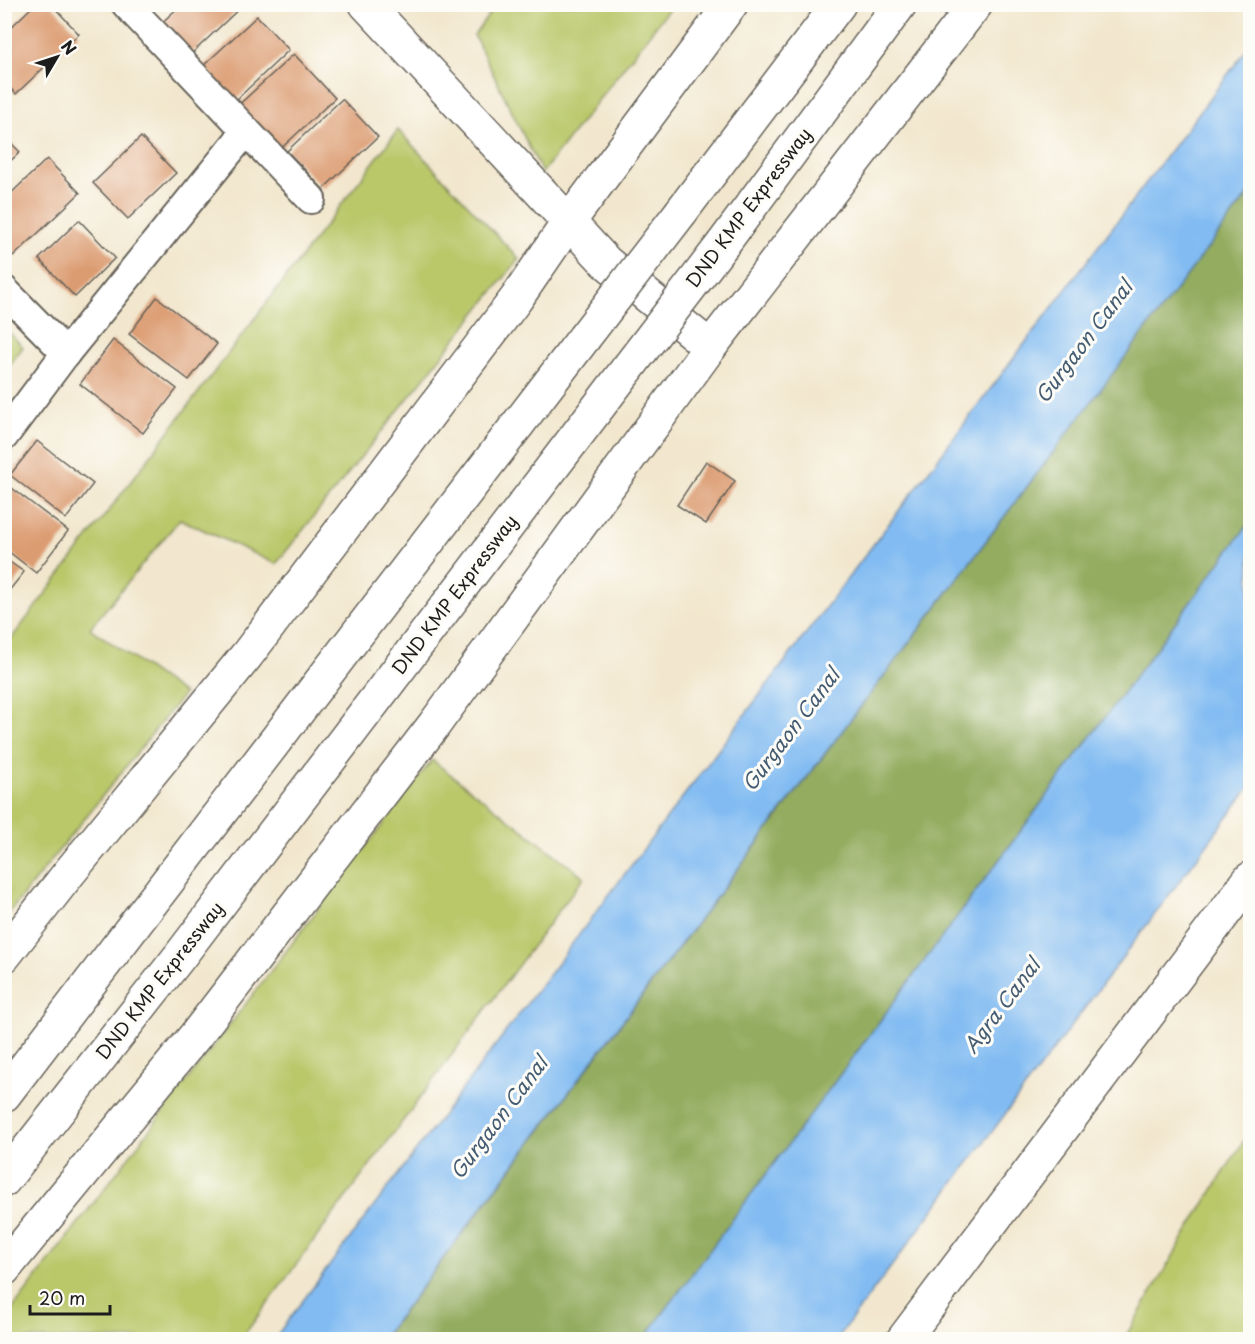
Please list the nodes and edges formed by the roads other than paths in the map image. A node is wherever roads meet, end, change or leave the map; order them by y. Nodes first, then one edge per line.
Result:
1 (126, 4) edge
2 (366, 4) edge
3 (731, 4) edge
4 (839, 4) edge
5 (900, 4) edge
6 (975, 4) edge
7 (246, 131) junction
8 (310, 200) dead end
9 (568, 223) junction
10 (4, 290) edge
11 (710, 347) junction
12 (66, 353) junction
13 (4, 436) edge
14 (1251, 879) edge
15 (4, 956) edge
16 (4, 1095) edge
17 (4, 1180) edge
18 (4, 1269) edge
19 (903, 1340) edge

1 - 7 street
2 - 9 main road
3 - 9 main road
4 - 16 main road, bridge
5 - 17 main road, DND KMP Expressway, bridge
6 - 11 main road
7 - 8 street
7 - 12 street
9 - 11 main road
9 - 15 main road
10 - 12 street
11 - 18 main road
12 - 13 street
14 - 19 main road

